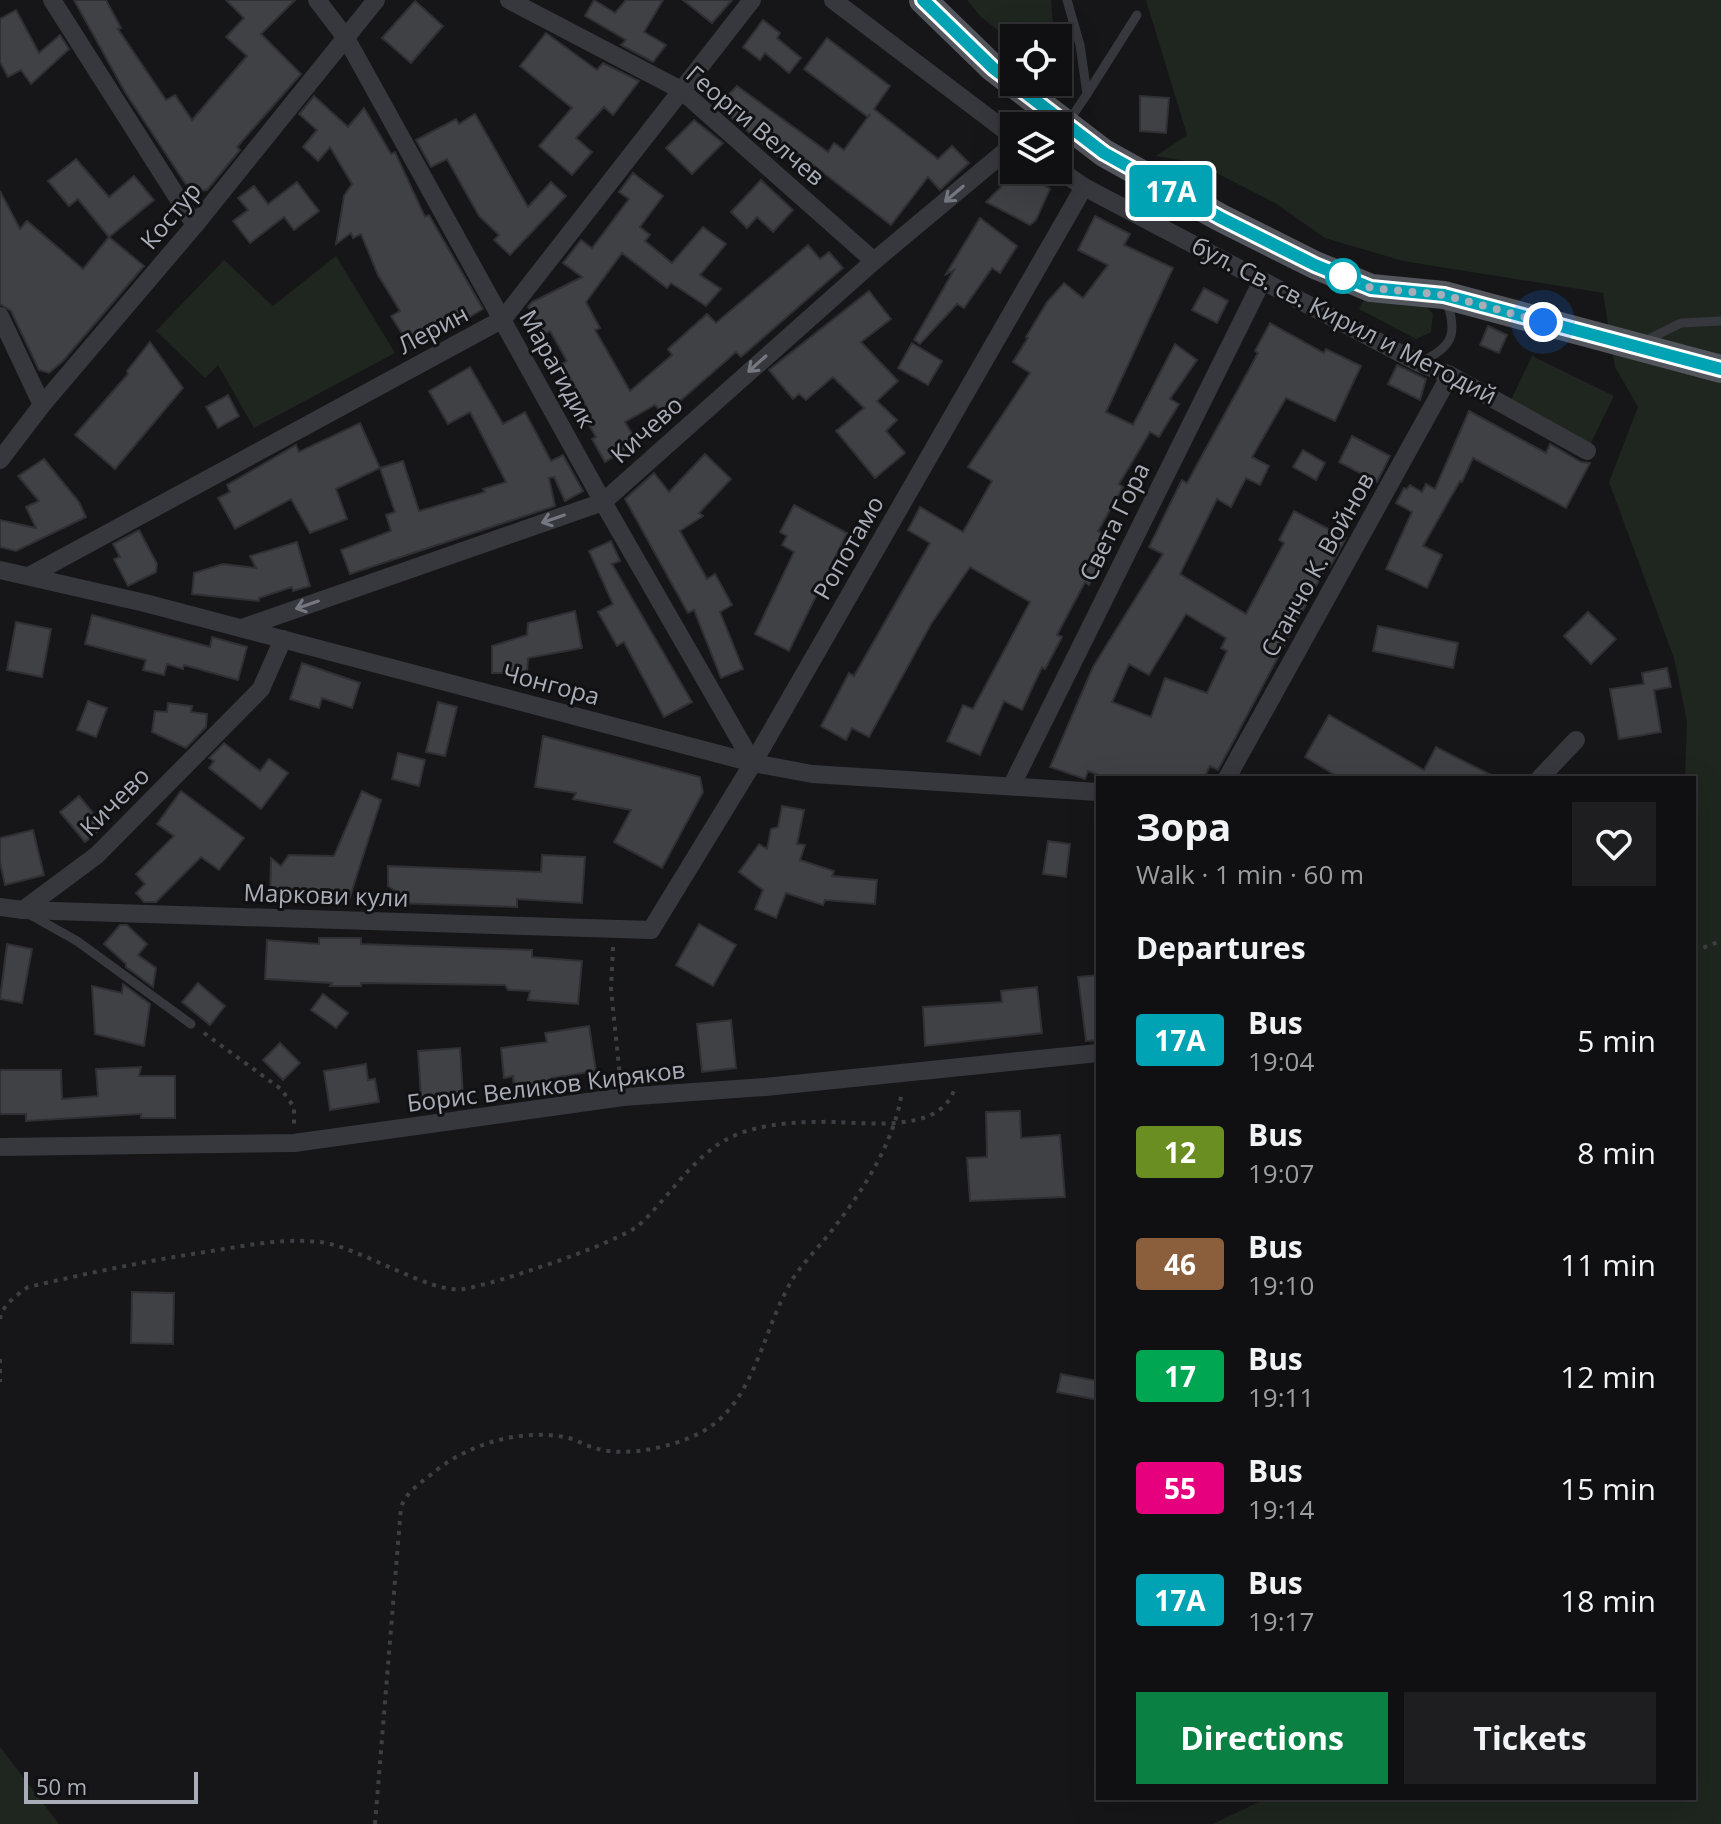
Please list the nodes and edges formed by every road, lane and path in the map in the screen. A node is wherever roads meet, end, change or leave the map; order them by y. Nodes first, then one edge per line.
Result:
1 (52, 0) edge
2 (317, 0) edge
3 (376, 0) edge
4 (509, 0) edge
5 (752, 0) edge
6 (833, 0) edge
7 (923, 0) edge
8 (1067, 0) edge
9 (1137, 15) dead end
10 (346, 38) junction
11 (681, 90) junction
12 (1087, 94) junction
13 (1048, 112) edge
14 (1072, 117) edge
15 (1000, 126) edge
16 (1072, 130) edge
17 (1000, 156) edge
18 (1072, 179) edge
19 (1084, 187) junction
20 (195, 225) junction
21 (1238, 227) junction
22 (1220, 258) junction
23 (874, 261) junction
24 (1262, 281) junction
25 (1444, 295) junction
26 (0, 316) edge
27 (503, 319) junction
28 (1721, 321) edge
29 (1634, 347) junction
30 (1419, 363) junction
31 (1721, 369) edge
32 (1450, 375) junction
33 (42, 405) junction
34 (1587, 451) dead end
35 (0, 460) edge
36 (603, 502) junction
37 (0, 570) edge
38 (29, 576) junction
39 (242, 628) junction
40 (283, 639) junction
41 (1576, 740) dead end
42 (753, 763) junction
43 (1228, 776) edge
44 (1542, 776) edge
45 (1012, 785) junction
46 (1096, 792) edge
47 (0, 907) edge
48 (23, 910) junction
49 (614, 929) junction
50 (651, 930) joint
51 (1721, 941) edge
52 (1696, 950) edge
53 (191, 1024) joint
54 (1096, 1053) edge
55 (961, 1067) junction
56 (905, 1073) junction
57 (623, 1097) junction
58 (892, 1124) junction
59 (294, 1143) junction
60 (0, 1147) edge
61 (0, 1319) edge
62 (0, 1359) edge
63 (0, 1382) edge
64 (375, 1824) edge

1 - 20 street
2 - 10 street, Марагидик
3 - 10 street, Костур
4 - 11 street, Георги Велчев
5 - 11 street, Лерин
6 - 15 street
7 - 13 main road, бул. Св. св. Кирил и Методий
8 - 12 lane
9 - 12 lane
10 - 20 street, Костур
10 - 27 street, Марагидик
11 - 23 street, Георги Велчев
11 - 27 street, Лерин
12 - 14 lane
16 - 21 main road, бул. Св. св. Кирил и Методий
17 -> 23 street, Кичево
18 - 19 street, бул. Св. св. Кирил и Методий
19 - 22 street, бул. Св. св. Кирил и Методий
19 - 42 street, Ропотамо
20 - 33 street, Костур
21 - 22 street
21 - 25 main road, бул. Св. св. Кирил и Методий
22 - 24 street, бул. Св. св. Кирил и Методий
23 -> 36 street, Кичево
24 - 30 street, бул. Св. св. Кирил и Методий
24 - 45 street, Света Гора
25 - 29 main road, бул. Св. св. Кирил и Методий
25 - 30 lane
26 - 33 street
27 - 36 street, Марагидик
27 - 38 street, Лерин
28 - 29 lane
29 - 31 main road, бул. Св. св. Кирил и Методий
30 - 32 street, бул. Св. св. Кирил и Методий
32 - 34 street, бул. Св. св. Кирил и Методий
32 - 43 street, Станчо К. Войнов
33 - 35 street, Костур
36 -> 39 street, Кичево
36 - 42 street, Марагидик
37 - 38 street, Чонгора
38 - 39 street, Чонгора
39 - 40 street, Чонгора
40 - 42 street, Чонгора
40 - 48 street, Кичево
41 - 44 street
42 - 45 street, Чонгора
42 - 50 street, Ропотамо
45 - 46 street, Чонгора
47 - 48 street, Маркови кули
48 - 49 street, Маркови кули
48 - 53 lane
49 - 50 street, Маркови кули
49 - 57 path
51 - 52 path
53 - 59 path
54 - 55 street, Борис Великов Киряков
55 - 56 street, Борис Великов Киряков
55 - 58 path
56 - 57 street, Борис Великов Киряков
56 - 58 path
57 - 59 street, Борис Великов Киряков
58 - 61 path
58 - 64 path
59 - 60 street, Борис Великов Киряков
62 - 63 path

